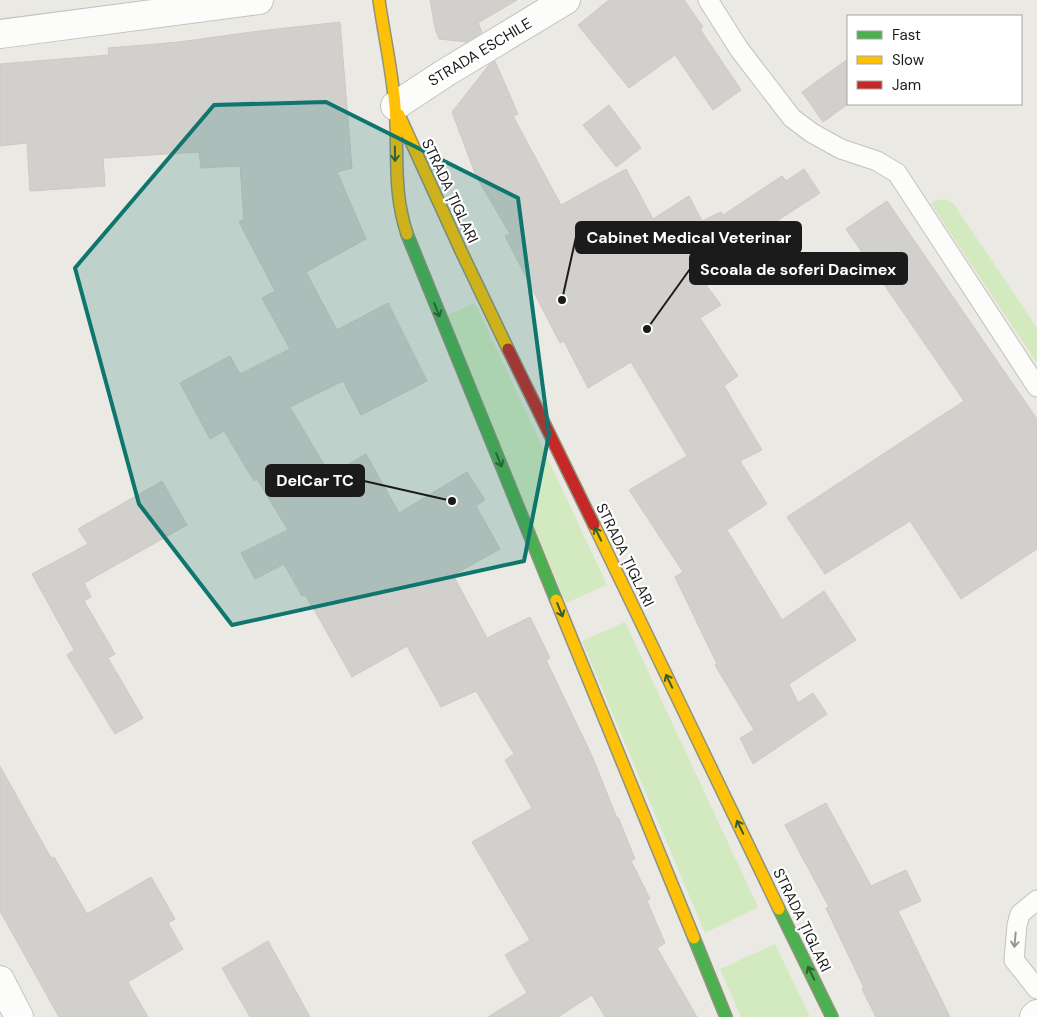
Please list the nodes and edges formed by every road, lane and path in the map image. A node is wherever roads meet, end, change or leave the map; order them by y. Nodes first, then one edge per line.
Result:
1 (259, 0) edge
2 (379, 0) edge
3 (566, 0) edge
4 (708, 0) edge
5 (0, 34) edge
6 (395, 106) junction
7 (1037, 387) edge
8 (1037, 900) edge
9 (0, 980) edge
10 (1037, 989) edge
11 (1037, 1014) edge
12 (19, 1017) edge
13 (726, 1017) edge
14 (832, 1017) edge
15 (1034, 1017) edge

1 - 5 street
2 - 6 street, STRADA ȚIGLARI
3 - 6 street, STRADA ESCHILE
4 - 7 lane
6 -> 13 street, STRADA ȚIGLARI
14 -> 6 street, STRADA ȚIGLARI
8 -> 10 lane
9 - 12 street
11 - 15 street

